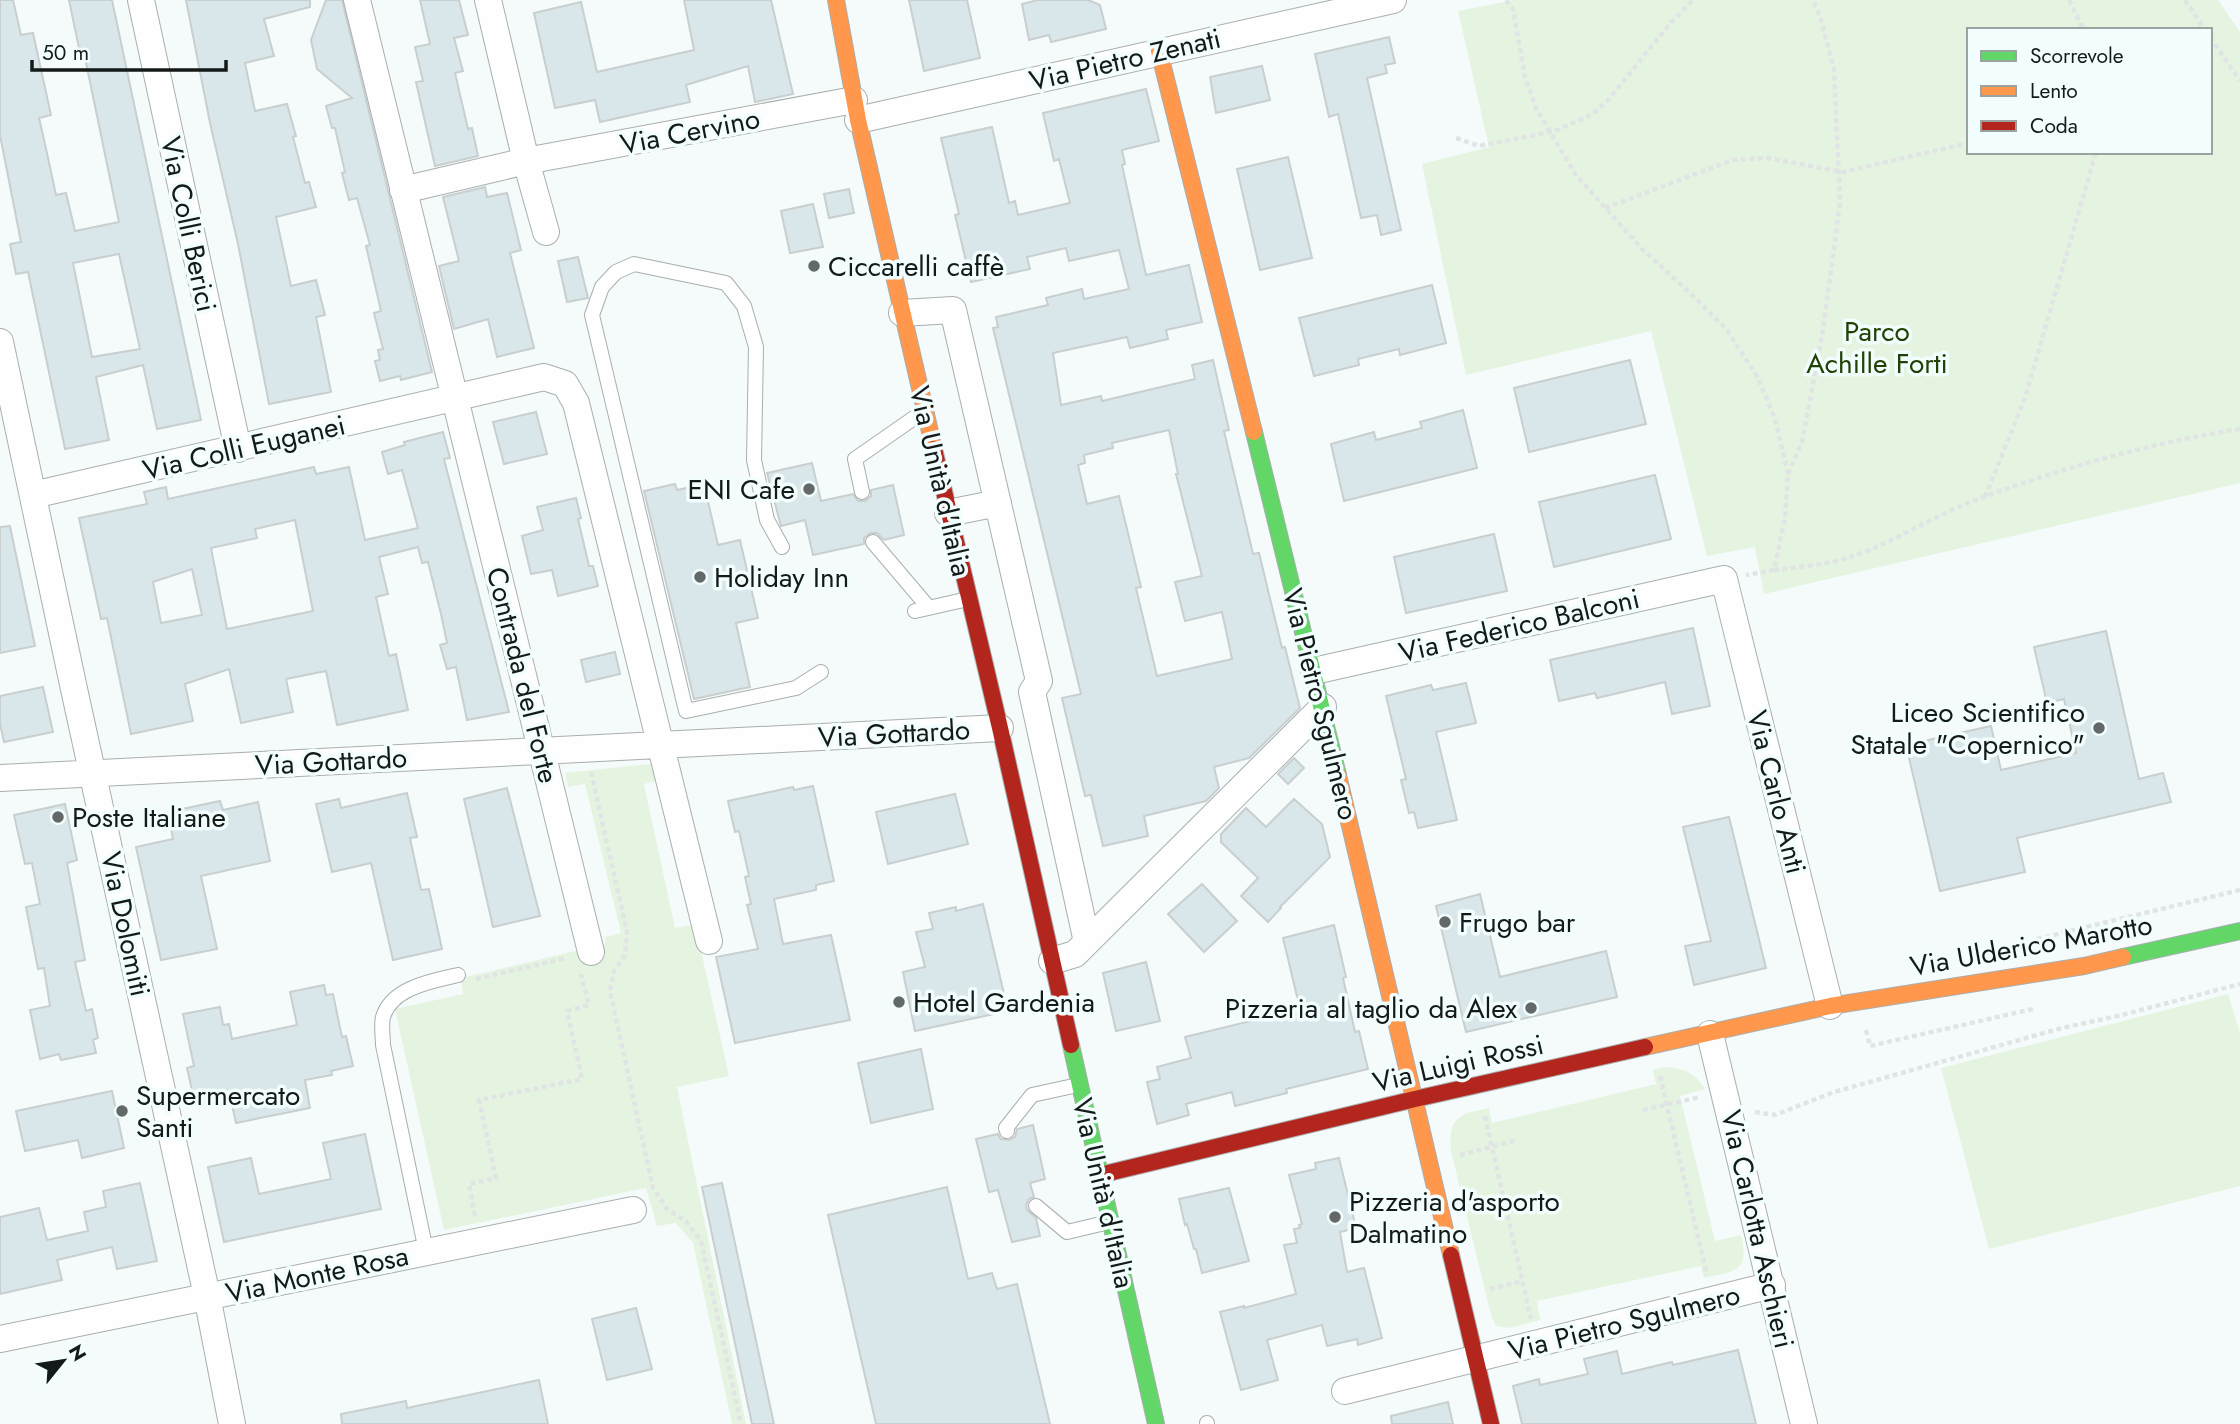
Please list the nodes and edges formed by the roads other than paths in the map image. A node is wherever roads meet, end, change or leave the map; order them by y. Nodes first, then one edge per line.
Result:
1 (141, 0) edge
2 (357, 0) edge
3 (488, 0) edge
4 (836, 0) edge
5 (1393, 0) edge
6 (1159, 51) junction
7 (856, 110) junction
8 (526, 161) junction
9 (403, 190) junction
10 (546, 232) dead end
11 (902, 313) junction
12 (0, 342) edge
13 (455, 398) junction
14 (925, 411) junction
15 (238, 449) junction
16 (862, 492) dead end
17 (33, 495) junction
18 (998, 503) junction
19 (948, 513) junction
20 (873, 542) dead end
21 (782, 547) dead end
22 (1724, 579) joint
23 (968, 599) junction
24 (1314, 671) junction
25 (821, 672) dead end
26 (1323, 707) junction
27 (1000, 728) junction
28 (662, 744) junction
29 (541, 750) junction
30 (92, 773) junction
31 (0, 778) edge
32 (2240, 931) edge
33 (709, 941) dead end
34 (1087, 942) junction
35 (584, 954) road end
36 (1052, 961) junction
37 (458, 975) road end
38 (1830, 1006) junction
39 (1710, 1034) junction
40 (1079, 1084) junction
41 (1415, 1099) junction
42 (1007, 1132) dead end
43 (1100, 1175) junction
44 (1036, 1206) dead end
45 (633, 1210) dead end
46 (1111, 1221) junction
47 (426, 1251) junction
48 (1772, 1285) junction
49 (207, 1296) junction
50 (0, 1339) edge
51 (1476, 1359) junction
52 (1345, 1391) dead end
53 (232, 1424) edge
54 (1156, 1424) edge
55 (1491, 1424) edge
56 (1804, 1424) edge

1 - 15 street, Via Colli Berici
2 - 9 street, Contrada del Forte
3 - 8 street
4 - 7 street, Via Unità d'Italia
5 - 6 street, Via Pietro Zenati
6 - 7 street, Via Pietro Zenati
6 - 24 street, Via Pietro Sgulmero
7 - 8 street, Via Cervino
7 - 11 street, Via Unità d'Italia
8 - 9 street
8 - 10 street
9 - 13 street, Contrada del Forte
11 - 14 street, Via Unità d'Italia
11 - 18 street
12 - 17 street, Via Dolomiti
13 - 15 street, Via Colli Euganei
13 - 28 street
13 - 29 street, Contrada del Forte
14 - 16 lane
14 - 19 street, Via Unità d'Italia
15 - 17 street, Via Colli Euganei
17 - 30 street, Via Dolomiti
18 - 19 street
18 - 34 street
19 - 23 street, Via Unità d'Italia
20 - 23 lane
21 - 25 lane
22 - 24 street, Via Federico Balconi
22 - 38 street, Via Carlo Anti
23 - 27 street, Via Unità d'Italia
24 - 26 street, Via Pietro Sgulmero
26 - 34 street
26 - 41 street, Via Pietro Sgulmero
27 - 28 street, Via Gottardo
27 - 36 street, Via Unità d'Italia
28 - 29 street, Via Gottardo
28 - 33 street
29 - 30 street, Via Gottardo
29 - 35 street, Contrada del Forte
30 - 31 street, Via Gottardo
30 - 49 street, Via Dolomiti
32 - 38 street, Via Ulderico Marotto
34 - 36 street
36 - 40 street, Via Unità d'Italia
37 - 47 lane
38 - 39 street, Via Luigi Rossi
39 - 41 street, Via Luigi Rossi
39 - 48 street, Via Carlotta Aschieri
40 - 42 lane
40 - 43 street, Via Unità d'Italia
41 - 43 street, Via Luigi Rossi
41 - 51 street, Via Pietro Sgulmero
43 - 46 street, Via Unità d'Italia
44 - 46 lane
45 - 47 street, Via Monte Rosa
46 - 54 street, Via Unità d'Italia
47 - 49 street, Via Monte Rosa
48 - 51 street, Via Pietro Sgulmero
48 - 56 street, Via Carlotta Aschieri
49 - 50 street, Via Monte Rosa
49 - 53 street, Via Dolomiti
51 - 52 street, Via Pietro Sgulmero
51 - 55 street, Via Pietro Sgulmero

